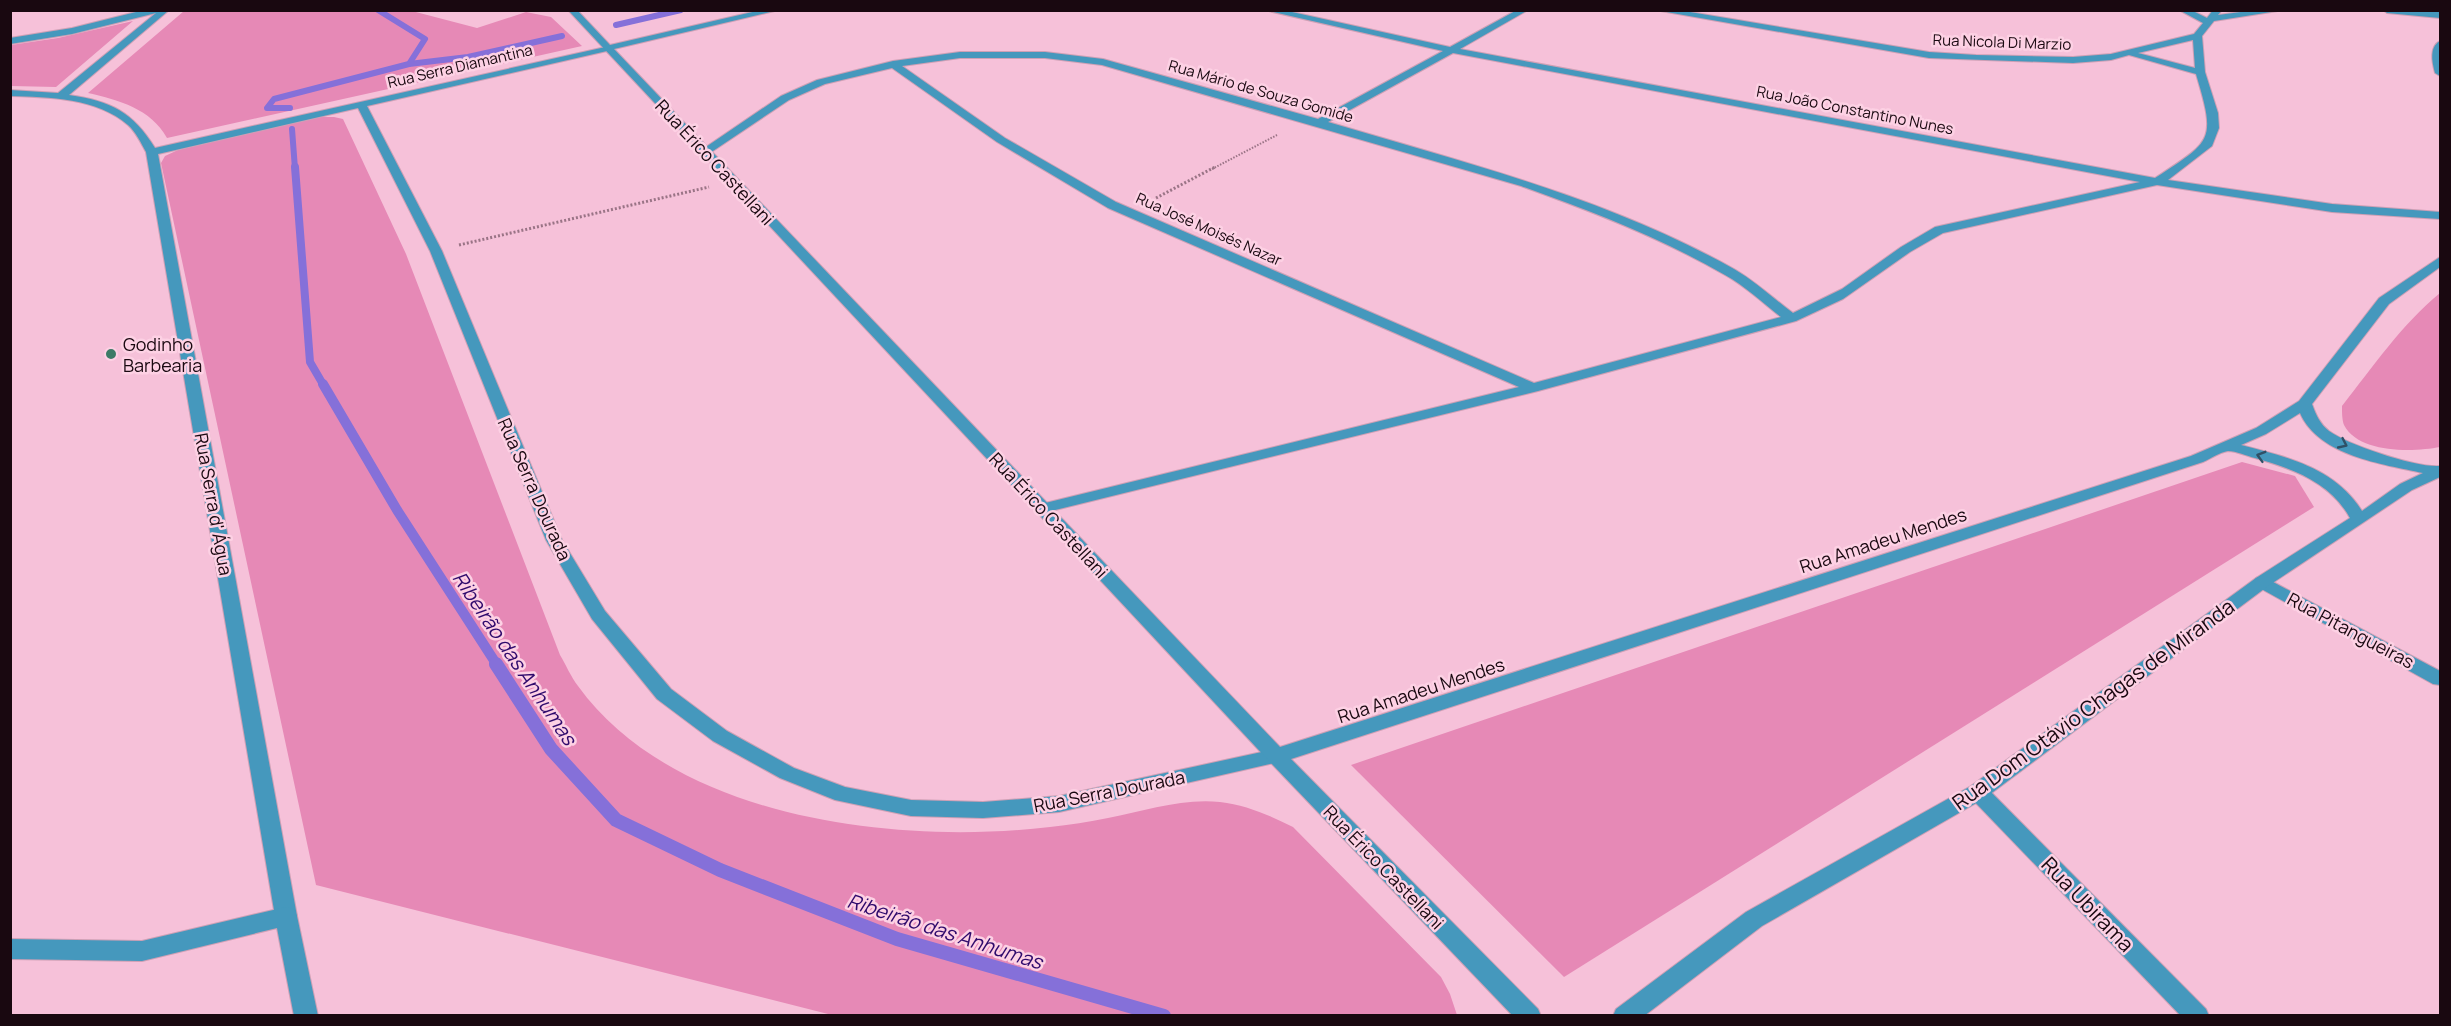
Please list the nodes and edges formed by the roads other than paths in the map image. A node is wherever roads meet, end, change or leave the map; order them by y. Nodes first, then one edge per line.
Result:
1 (157, 10) edge
2 (165, 10) edge
3 (572, 10) edge
4 (775, 10) edge
5 (1268, 10) edge
6 (1324, 10) edge
7 (1524, 10) edge
8 (1659, 10) edge
9 (2183, 10) edge
10 (2280, 10) edge
11 (2387, 10) edge
12 (2440, 15) edge
13 (2212, 17) edge
14 (1306, 19) junction
15 (2197, 36) junction
16 (10, 41) edge
17 (2440, 44) edge
18 (607, 48) junction
19 (1450, 50) junction
20 (2130, 54) junction
21 (893, 64) junction
22 (2200, 72) junction
23 (2440, 73) edge
24 (10, 93) edge
25 (60, 96) junction
26 (361, 104) junction
27 (1319, 123) junction
28 (706, 151) junction
29 (152, 152) junction
30 (2157, 182) junction
31 (2440, 216) edge
32 (2440, 261) edge
33 (1791, 318) junction
34 (1533, 388) junction
35 (2304, 404) junction
36 (2226, 446) junction
37 (2439, 472) edge
38 (1042, 508) junction
39 (2359, 520) junction
40 (2262, 582) junction
41 (2440, 679) edge
42 (1276, 756) junction
43 (1978, 792) junction
44 (286, 916) junction
45 (10, 949) edge
46 (306, 1016) edge
47 (1529, 1016) edge
48 (1625, 1016) edge
49 (2197, 1016) edge

1 - 16 street
2 - 25 street
3 - 18 street, Rua Érico Castellani
4 - 18 street, Rua Serra Diamantina
5 - 14 street, Rua João Constantino Nunes
6 - 14 street
7 - 19 street
8 - 20 street, Rua Nicola Di Marzio
9 - 13 street
10 - 13 street
11 - 12 street
13 - 15 street
14 - 19 street, Rua João Constantino Nunes
15 - 20 street, Rua Nicola Di Marzio
15 - 22 street
17 - 23 street
18 - 26 street, Rua Serra Diamantina
18 - 28 street, Rua Érico Castellani
19 - 27 street
19 - 30 street, Rua João Constantino Nunes
20 - 22 street, Rua Nicola Di Marzio
21 - 27 street, Rua Mário de Souza Gomide
21 - 28 street, Rua Mário de Souza Gomide
21 - 34 street, Rua José Moisés Nazar
22 - 30 street
24 - 25 street, Rua Serra d' Água
25 - 29 street, Rua Serra d' Água
26 - 29 street, Rua Serra Diamantina
26 - 42 street, Rua Serra Dourada
27 - 33 street, Rua Mário de Souza Gomide
28 - 38 street, Rua Érico Castellani
29 - 44 street, Rua Serra d' Água
30 - 31 street, Rua João Constantino Nunes
30 - 33 street
32 - 35 street, Rua Amadeu Mendes
33 - 34 street
34 - 38 street
35 - 36 street, Rua Amadeu Mendes
35 -> 37 street
39 -> 36 street
36 - 42 street, Rua Amadeu Mendes
37 - 39 street, Rua Dom Otávio Chagas de Miranda
38 - 42 street, Rua Érico Castellani
39 - 40 street, Rua Dom Otávio Chagas de Miranda
40 - 41 street, Rua Pitangueiras
40 - 43 street, Rua Dom Otávio Chagas de Miranda
42 - 47 street, Rua Érico Castellani
43 - 48 street, Rua Dom Otávio Chagas de Miranda
43 - 49 street, Rua Ubirama
44 - 45 street
44 - 46 street, Rua Serra d' Água

